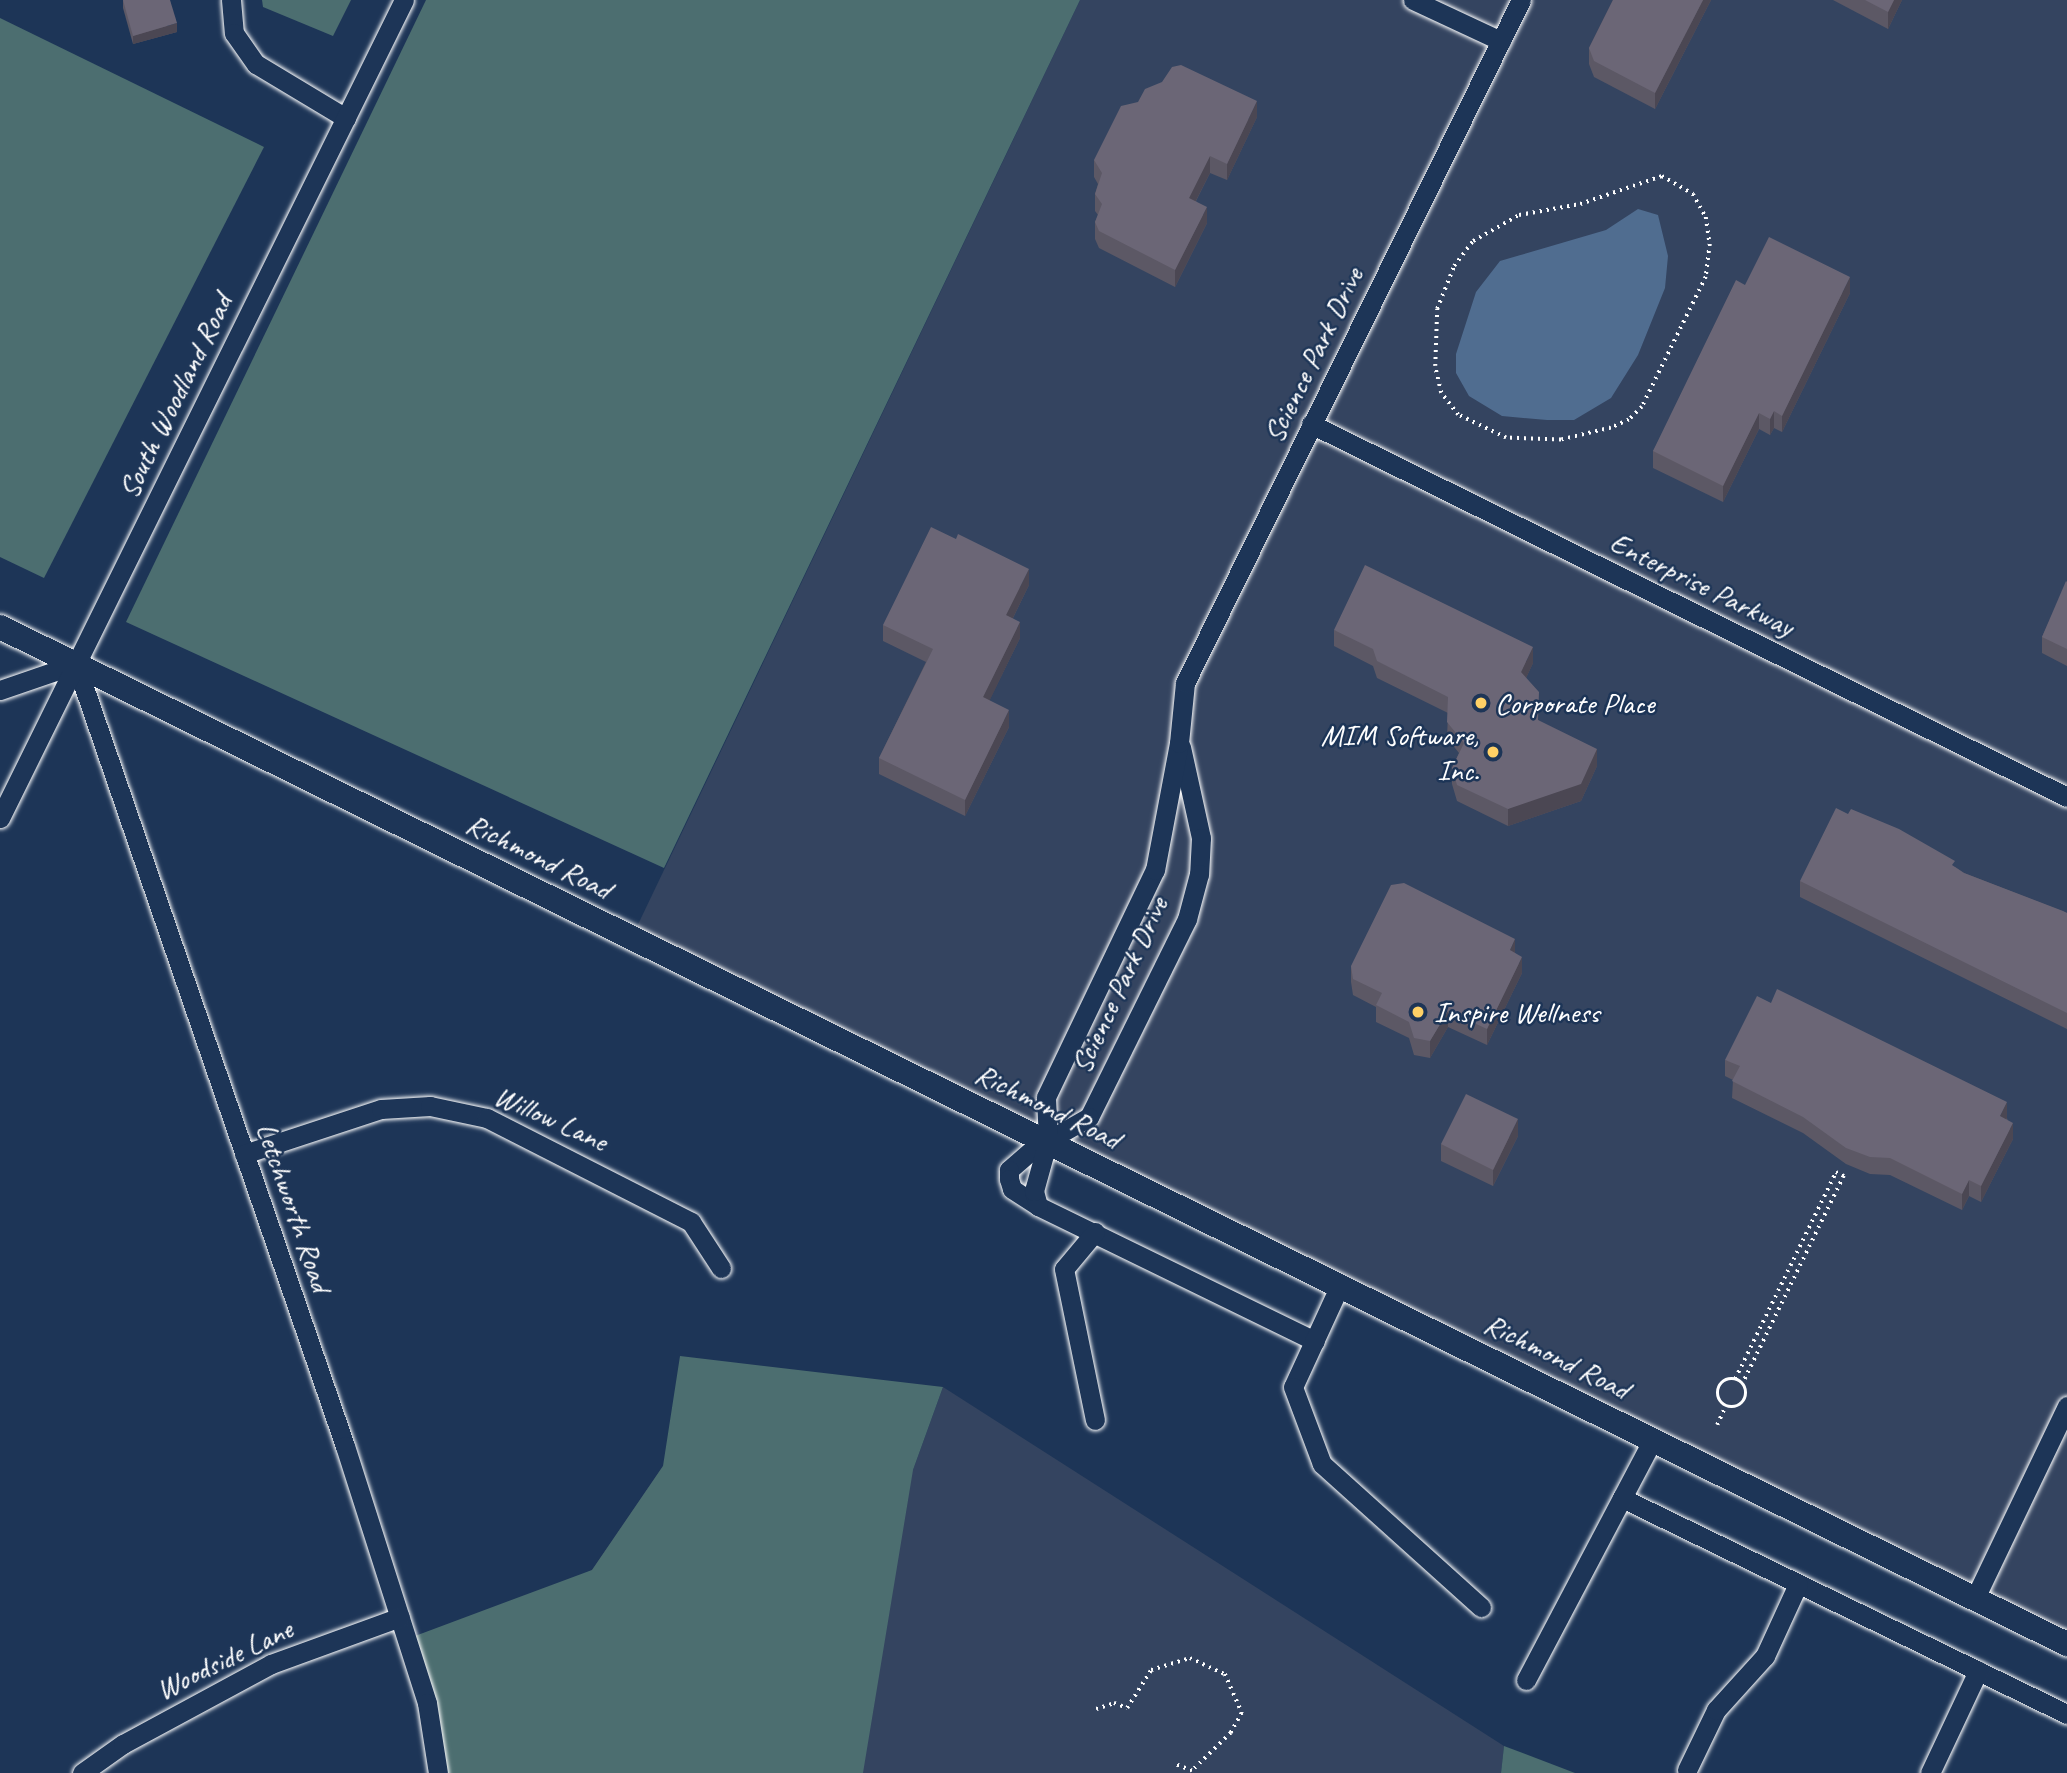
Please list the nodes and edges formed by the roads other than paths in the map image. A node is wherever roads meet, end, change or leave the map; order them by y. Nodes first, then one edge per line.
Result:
1 (231, 0) edge
2 (404, 0) edge
3 (1413, 0) edge
4 (1521, 0) edge
5 (1501, 41) junction
6 (346, 118) junction
7 (1311, 424) junction
8 (0, 627) edge
9 (76, 664) junction
10 (0, 690) edge
11 (1179, 743) junction
12 (2067, 797) edge
13 (0, 817) edge
14 (1048, 1140) junction
15 (244, 1154) junction
16 (1038, 1206) junction
17 (1095, 1232) junction
18 (721, 1268) dead end
19 (1340, 1285) junction
20 (1315, 1341) junction
21 (2067, 1406) edge
22 (1095, 1420) dead end
23 (1653, 1439) junction
24 (1622, 1498) junction
25 (1798, 1584) junction
26 (1975, 1598) junction
27 (1481, 1607) dead end
28 (400, 1617) junction
29 (2067, 1644) edge
30 (1978, 1671) junction
31 (1526, 1680) dead end
32 (2067, 1714) edge
33 (1687, 1770) dead end
34 (82, 1773) edge
35 (438, 1773) edge
36 (1930, 1773) edge

1 - 6 street
2 - 6 street, South Woodland Road
3 - 5 street
4 - 5 street, Science Park Drive
5 - 7 street, Science Park Drive
6 - 9 street, South Woodland Road
7 - 11 street, Science Park Drive
7 - 12 street, Enterprise Parkway
8 - 9 main road, Richmond Road
9 - 10 street
9 - 13 street, South Woodland Road
9 - 14 main road, Richmond Road
9 - 15 street, Letchworth Road
11 - 14 street, Science Park Drive
11 - 14 street, Science Park Drive
14 - 16 street
14 - 16 street
14 - 19 main road, Richmond Road
15 - 18 street, Willow Lane
15 - 28 street, Letchworth Road
16 - 17 street
17 - 20 street
17 - 22 street
19 - 20 street
19 - 23 main road, Richmond Road
20 - 27 street
21 - 26 street
23 - 24 street
23 - 26 main road, Richmond Road
24 - 25 street
24 - 31 street
25 - 30 street
25 - 33 street
26 - 29 main road, Richmond Road
28 - 34 street, Woodside Lane
28 - 35 street, Letchworth Road
30 - 32 street
30 - 36 street

